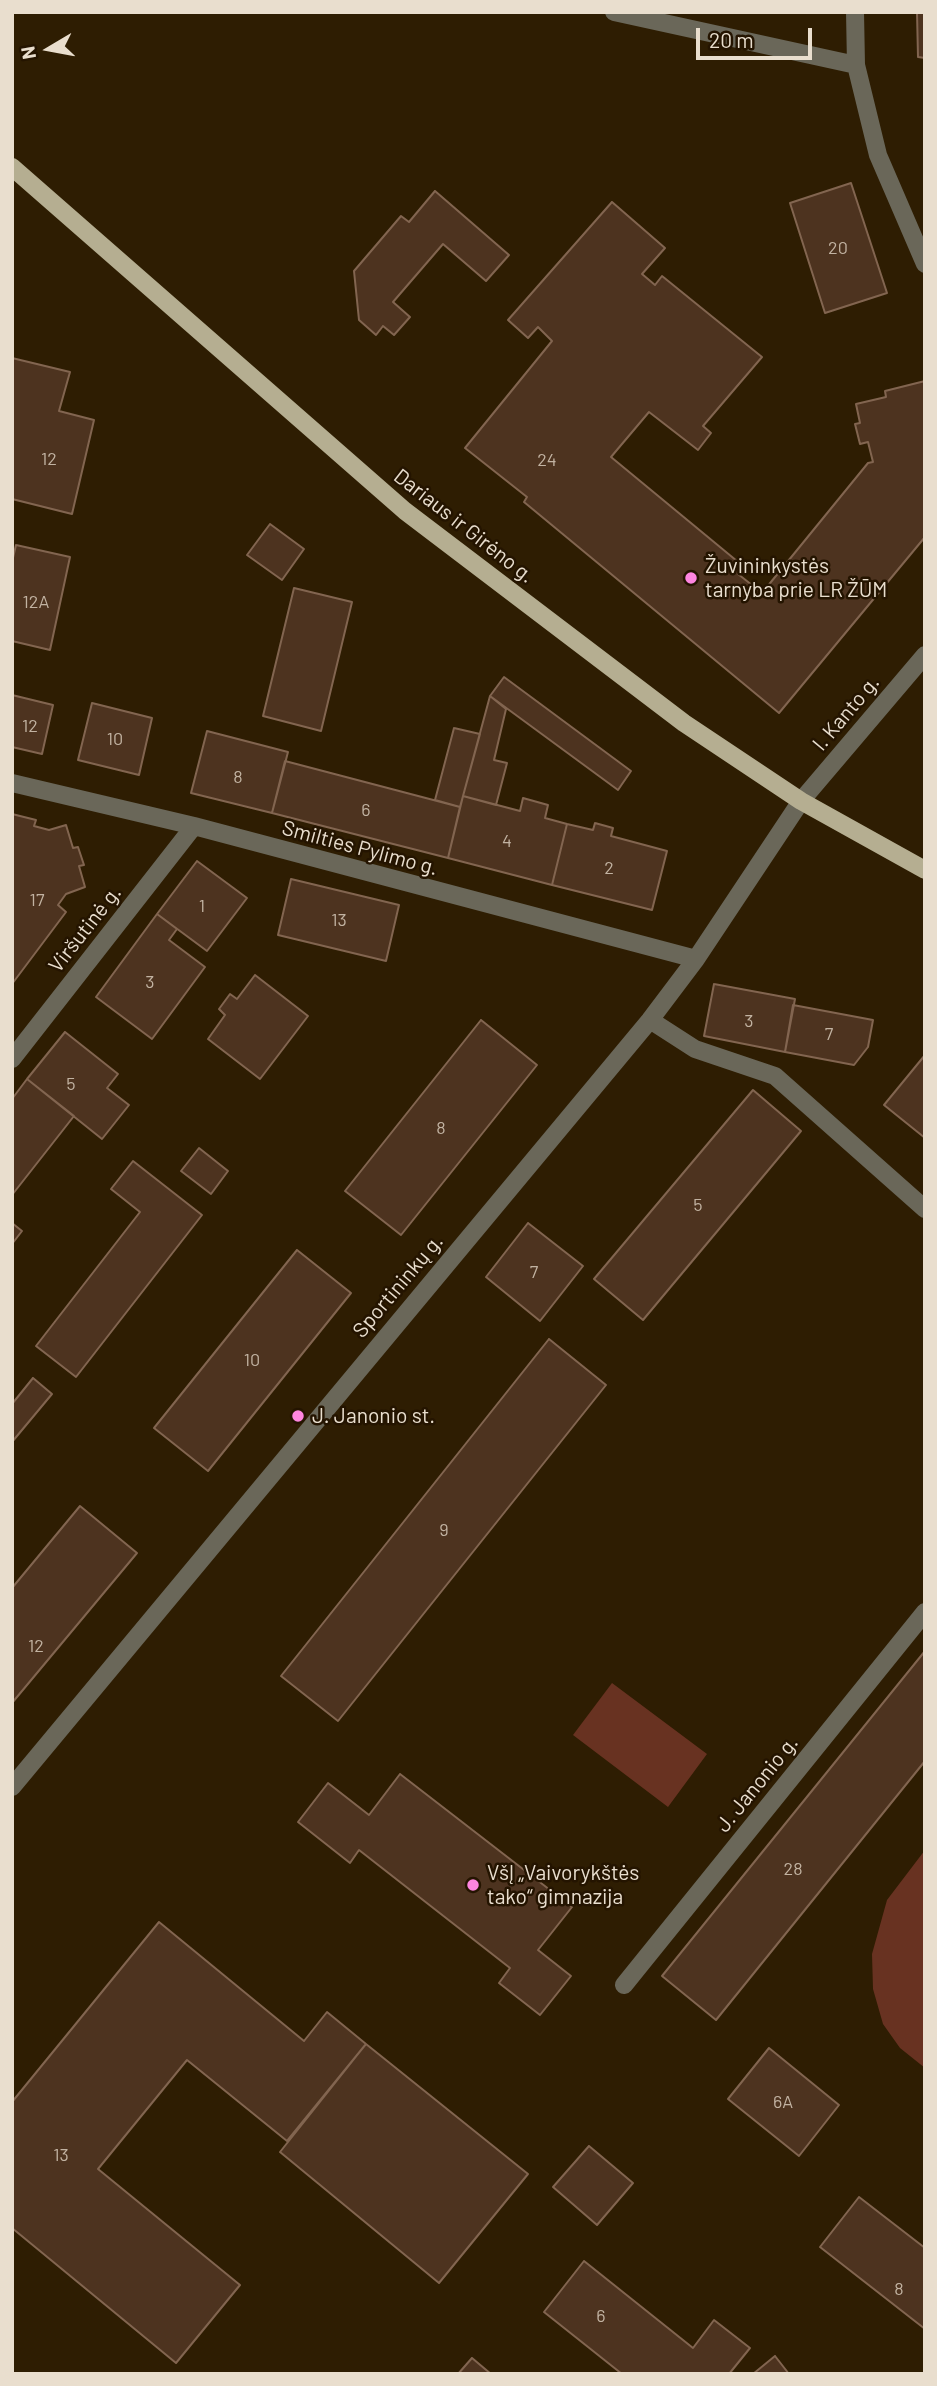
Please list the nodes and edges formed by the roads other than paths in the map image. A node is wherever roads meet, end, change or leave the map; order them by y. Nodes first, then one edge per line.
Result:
1 (614, 12) edge
2 (855, 12) edge
3 (856, 65) junction
4 (12, 167) edge
5 (925, 264) edge
6 (925, 655) edge
7 (12, 783) edge
8 (801, 801) junction
9 (194, 826) junction
10 (925, 870) edge
11 (696, 959) junction
12 (650, 1020) junction
13 (12, 1059) edge
14 (925, 1209) edge
15 (925, 1612) edge
16 (12, 1787) edge
17 (624, 1985) dead end

1 - 3 street
2 - 3 street
3 - 5 street
4 - 8 main road, Dariaus ir Girėno g.
6 - 8 street, I. Kanto g.
7 - 9 street, Smilties Pylimo g.
8 - 10 main road, Dariaus ir Girėno g.
8 - 11 street, Sportininkų g.
9 - 11 street, Smilties Pylimo g.
9 - 13 street, Viršutinė g.
11 - 12 street, Sportininkų g.
12 - 14 street
12 - 16 street, Sportininkų g.
15 - 17 street, J. Janonio g.

